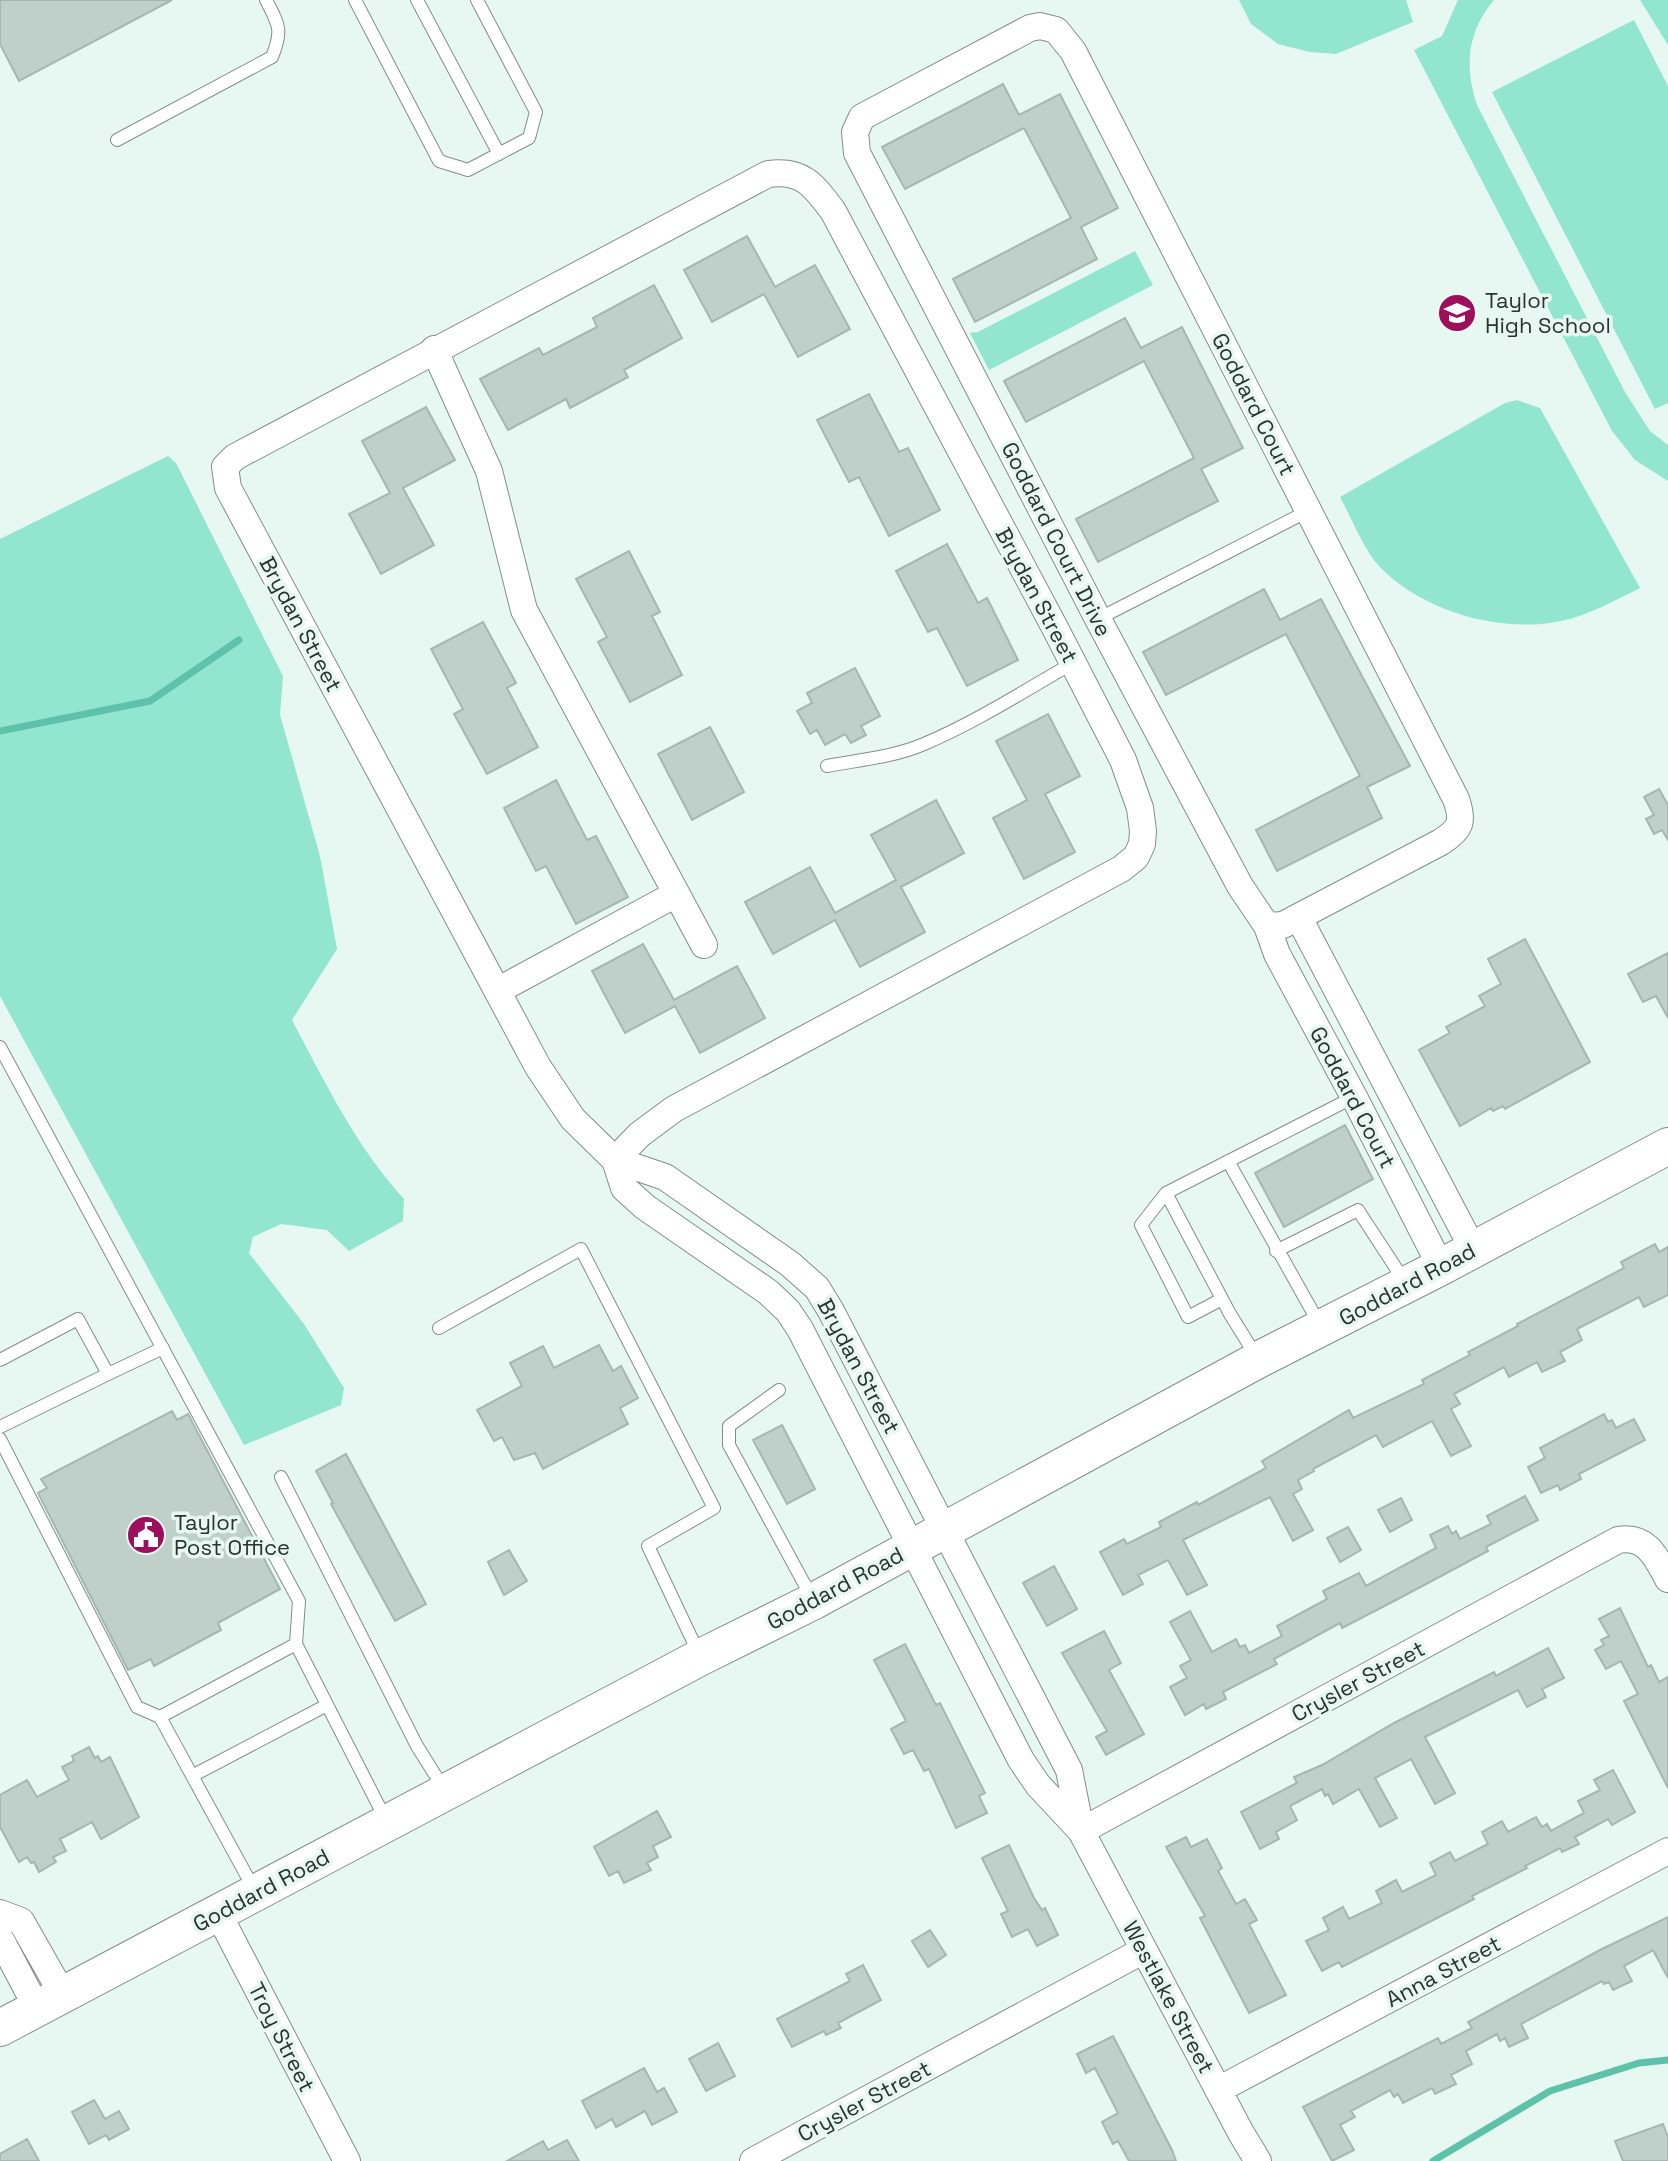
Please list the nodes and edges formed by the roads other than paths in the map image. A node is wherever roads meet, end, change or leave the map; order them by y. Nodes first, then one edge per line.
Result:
1 (266, 0) edge
2 (355, 0) edge
3 (417, 0) edge
4 (477, 0) edge
5 (855, 132) joint
6 (117, 140) dead end
7 (499, 154) junction
8 (434, 349) junction
9 (1308, 511) junction
10 (1098, 619) junction
11 (1073, 663) junction
12 (827, 766) dead end
13 (676, 894) junction
14 (1283, 923) junction
15 (704, 945) dead end
16 (497, 991) junction
17 (0, 1047) edge
18 (1354, 1097) junction
19 (1668, 1146) edge
20 (615, 1160) junction
21 (1228, 1161) junction
22 (1166, 1193) junction
23 (1473, 1249) junction
24 (1276, 1251) junction
25 (1441, 1267) junction
26 (1406, 1285) junction
27 (1222, 1299) junction
28 (439, 1328) dead end
29 (1322, 1329) junction
30 (163, 1348) junction
31 (0, 1360) edge
32 (1258, 1360) junction
33 (108, 1374) junction
34 (779, 1390) dead end
35 (0, 1427) edge
36 (0, 1439) edge
37 (281, 1477) dead end
38 (929, 1539) junction
39 (1668, 1579) edge
40 (814, 1601) junction
41 (296, 1644) junction
42 (701, 1657) junction
43 (327, 1705) junction
44 (160, 1717) junction
45 (192, 1776) junction
46 (446, 1791) junction
47 (387, 1822) junction
48 (1081, 1831) junction
49 (1668, 1851) edge
50 (256, 1893) junction
51 (0, 1913) edge
52 (218, 1913) junction
53 (0, 1938) edge
54 (1144, 1950) junction
55 (50, 2002) junction
56 (0, 2028) edge
57 (1218, 2090) junction
58 (347, 2161) edge
59 (753, 2161) edge
60 (1258, 2161) edge

1 - 6 lane
2 - 7 lane
3 - 7 lane
4 - 7 lane
5 - 9 street, Goddard Court
5 - 10 street, Goddard Court Drive
8 - 11 street, Brydan Street
8 - 13 street
8 - 16 street, Brydan Street
9 - 10 lane
9 - 14 street, Goddard Court
10 - 14 street, Goddard Court Drive
11 - 12 lane
11 - 20 street, Brydan Street
13 - 15 street
13 - 16 street
14 - 18 street, Goddard Court
14 - 23 street, Goddard Court
16 - 20 street, Brydan Street
17 - 30 lane
18 - 21 lane
18 - 25 street, Goddard Court
19 - 23 main road, Goddard Road
20 - 38 street, Brydan Street
20 - 38 street, Brydan Street
21 - 22 lane
21 - 24 lane
22 - 27 lane
22 - 27 lane
23 - 25 main road, Goddard Road
24 - 26 lane
24 - 29 lane
25 - 26 main road, Goddard Road
26 - 29 main road, Goddard Road
27 - 32 lane
28 - 42 lane
29 - 32 main road, Goddard Road
30 - 33 lane
30 - 41 lane
31 - 33 lane
32 - 38 main road, Goddard Road
33 - 35 lane
34 - 40 lane
36 - 44 lane
37 - 46 lane
38 - 40 main road, Goddard Road
38 - 48 street, Westlake Street
38 - 48 street, Westlake Street
39 - 48 street, Crysler Street
40 - 42 main road, Goddard Road
41 - 43 lane
41 - 44 lane
42 - 46 main road, Goddard Road
43 - 45 lane
43 - 47 lane
44 - 45 lane
45 - 50 lane
46 - 47 main road, Goddard Road
47 - 50 main road, Goddard Road
48 - 54 street, Westlake Street
49 - 57 street, Anna Street
50 - 52 main road, Goddard Road
51 - 55 street
52 - 55 main road, Goddard Road
52 - 58 street, Troy Street
53 - 55 street
54 - 57 street, Westlake Street
54 - 59 street, Crysler Street
55 - 56 main road, Goddard Road
57 - 60 street, Westlake Street

